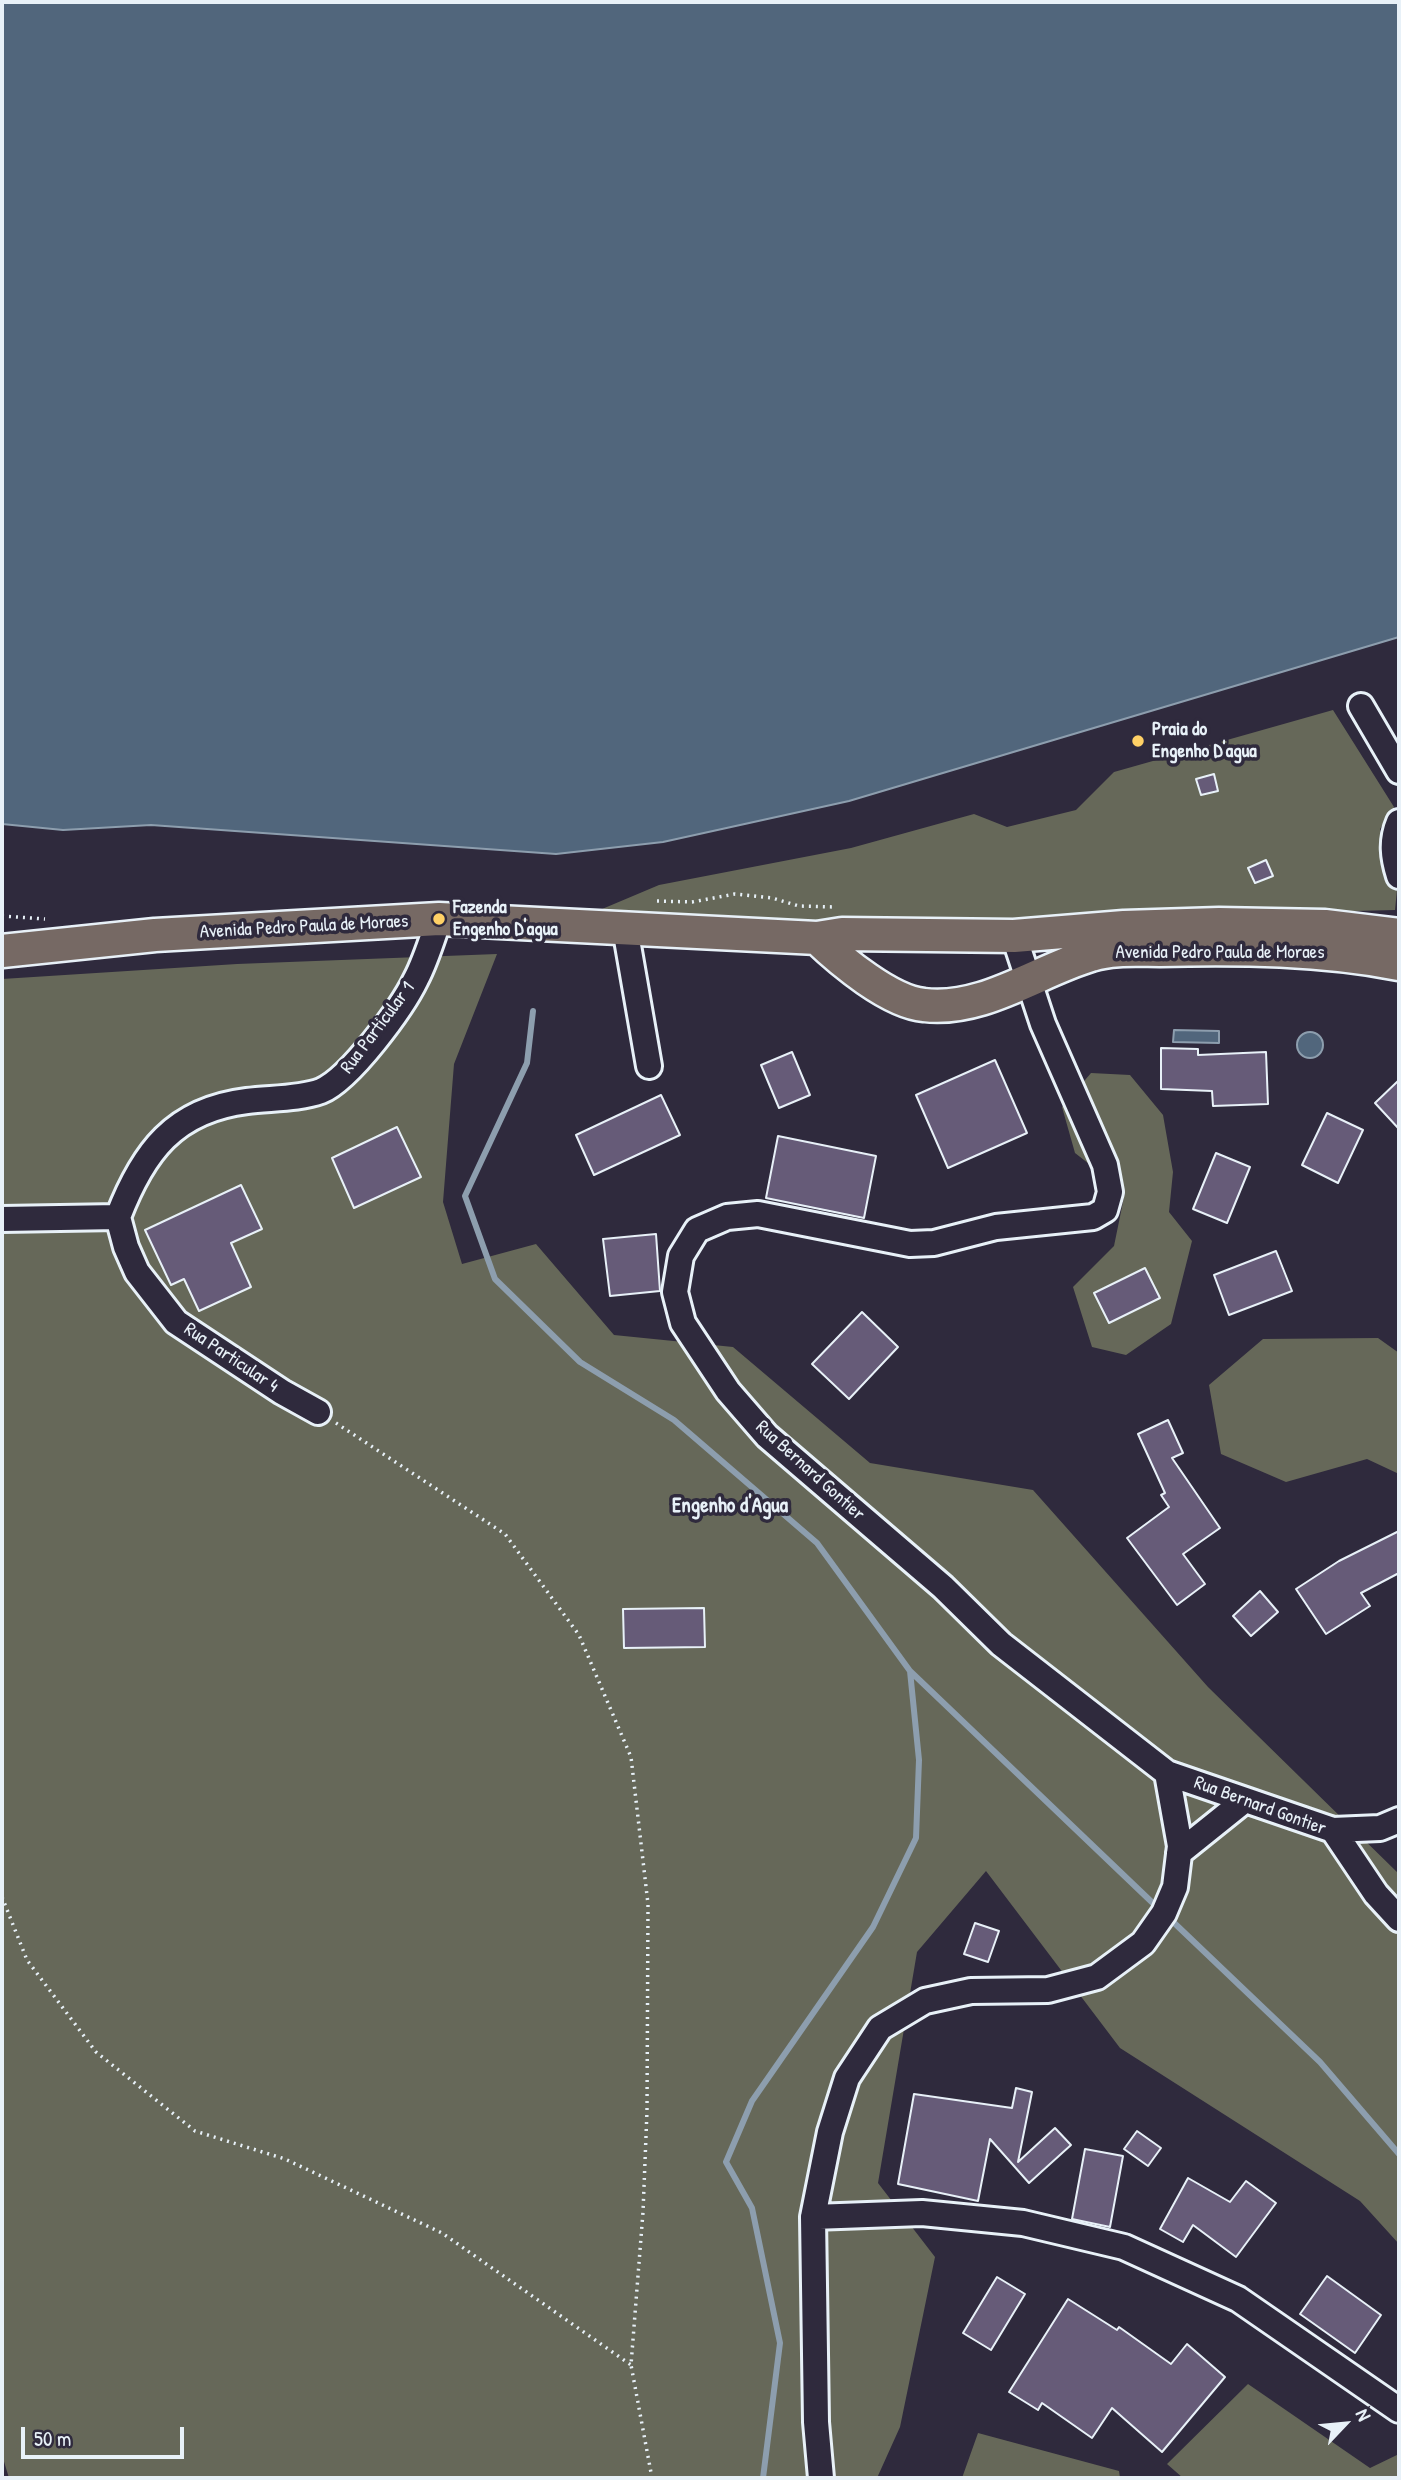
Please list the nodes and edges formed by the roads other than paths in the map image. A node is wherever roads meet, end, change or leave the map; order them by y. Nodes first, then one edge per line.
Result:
1 (1361, 706) dead end
2 (1399, 771) edge
3 (1399, 822) edge
4 (1399, 876) edge
5 (439, 919) junction
6 (625, 928) junction
7 (1399, 935) edge
8 (1014, 936) junction
9 (891, 937) junction
10 (817, 938) junction
11 (2, 951) edge
12 (1399, 964) edge
13 (1026, 980) junction
14 (879, 985) junction
15 (649, 1066) dead end
16 (118, 1217) junction
17 (2, 1219) edge
18 (318, 1412) road end
19 (1167, 1773) junction
20 (1245, 1800) junction
21 (1399, 1819) edge
22 (1333, 1830) junction
23 (1180, 1853) junction
24 (1399, 1919) edge
25 (813, 2217) junction
26 (1399, 2410) edge
27 (821, 2478) edge

1 - 2 street
3 - 4 street
5 - 6 main road, Avenida Pedro Paula de Moraes
5 - 11 main road, Avenida Pedro Paula de Moraes
5 - 16 street, Rua Particular 1
6 - 10 main road, Avenida Pedro Paula de Moraes
6 - 15 street
7 - 8 main road, Avenida Pedro Paula de Moraes
8 - 9 main road, Avenida Pedro Paula de Moraes
8 - 13 street, Rua Bernard Gontier
9 - 10 main road, Avenida Pedro Paula de Moraes
9 - 14 main road
10 - 14 main road, Avenida Pedro Paula de Moraes
12 - 13 main road, Avenida Pedro Paula de Moraes
13 - 14 main road, Avenida Pedro Paula de Moraes
13 - 19 street, Rua Bernard Gontier
16 - 17 street
16 - 18 street, Rua Particular 4
19 - 20 street, Rua Bernard Gontier
19 - 23 street
20 - 22 street, Rua Bernard Gontier
20 - 23 street
21 - 22 street
22 - 24 street, Rua Bernard Gontier
23 - 25 street
25 - 26 street
25 - 27 street

